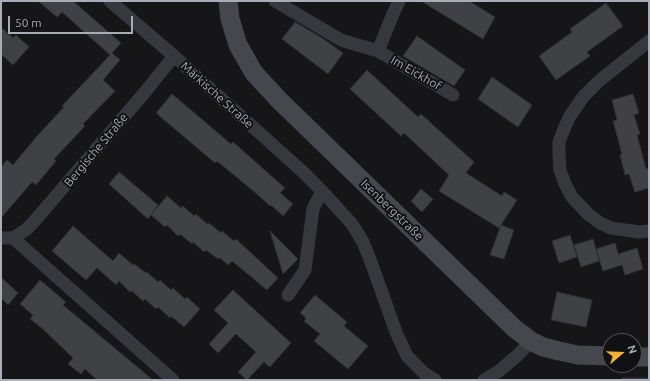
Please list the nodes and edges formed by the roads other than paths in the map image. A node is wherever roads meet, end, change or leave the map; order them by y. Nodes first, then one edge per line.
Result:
1 (110, 1) edge
2 (228, 1) edge
3 (275, 1) edge
4 (399, 1) edge
5 (649, 41) edge
6 (378, 51) junction
7 (174, 56) junction
8 (453, 95) dead end
9 (322, 191) junction
10 (649, 231) edge
11 (7, 238) edge
12 (288, 295) dead end
13 (531, 341) junction
14 (602, 356) edge
15 (173, 380) edge
16 (435, 380) edge
17 (484, 380) edge

1 - 7 street, Märkische Straße
2 - 13 main road, Isenbergstraße
3 - 6 street, Im Eickhof
4 - 6 street, Im Eickhof
5 - 10 street
6 - 8 street, Im Eickhof
7 - 9 street, Märkische Straße
7 - 11 street, Bergische Straße
9 - 12 street
9 - 16 street, Märkische Straße
11 - 15 street, Bergische Straße
13 - 14 main road, Isenbergstraße
13 - 17 street

